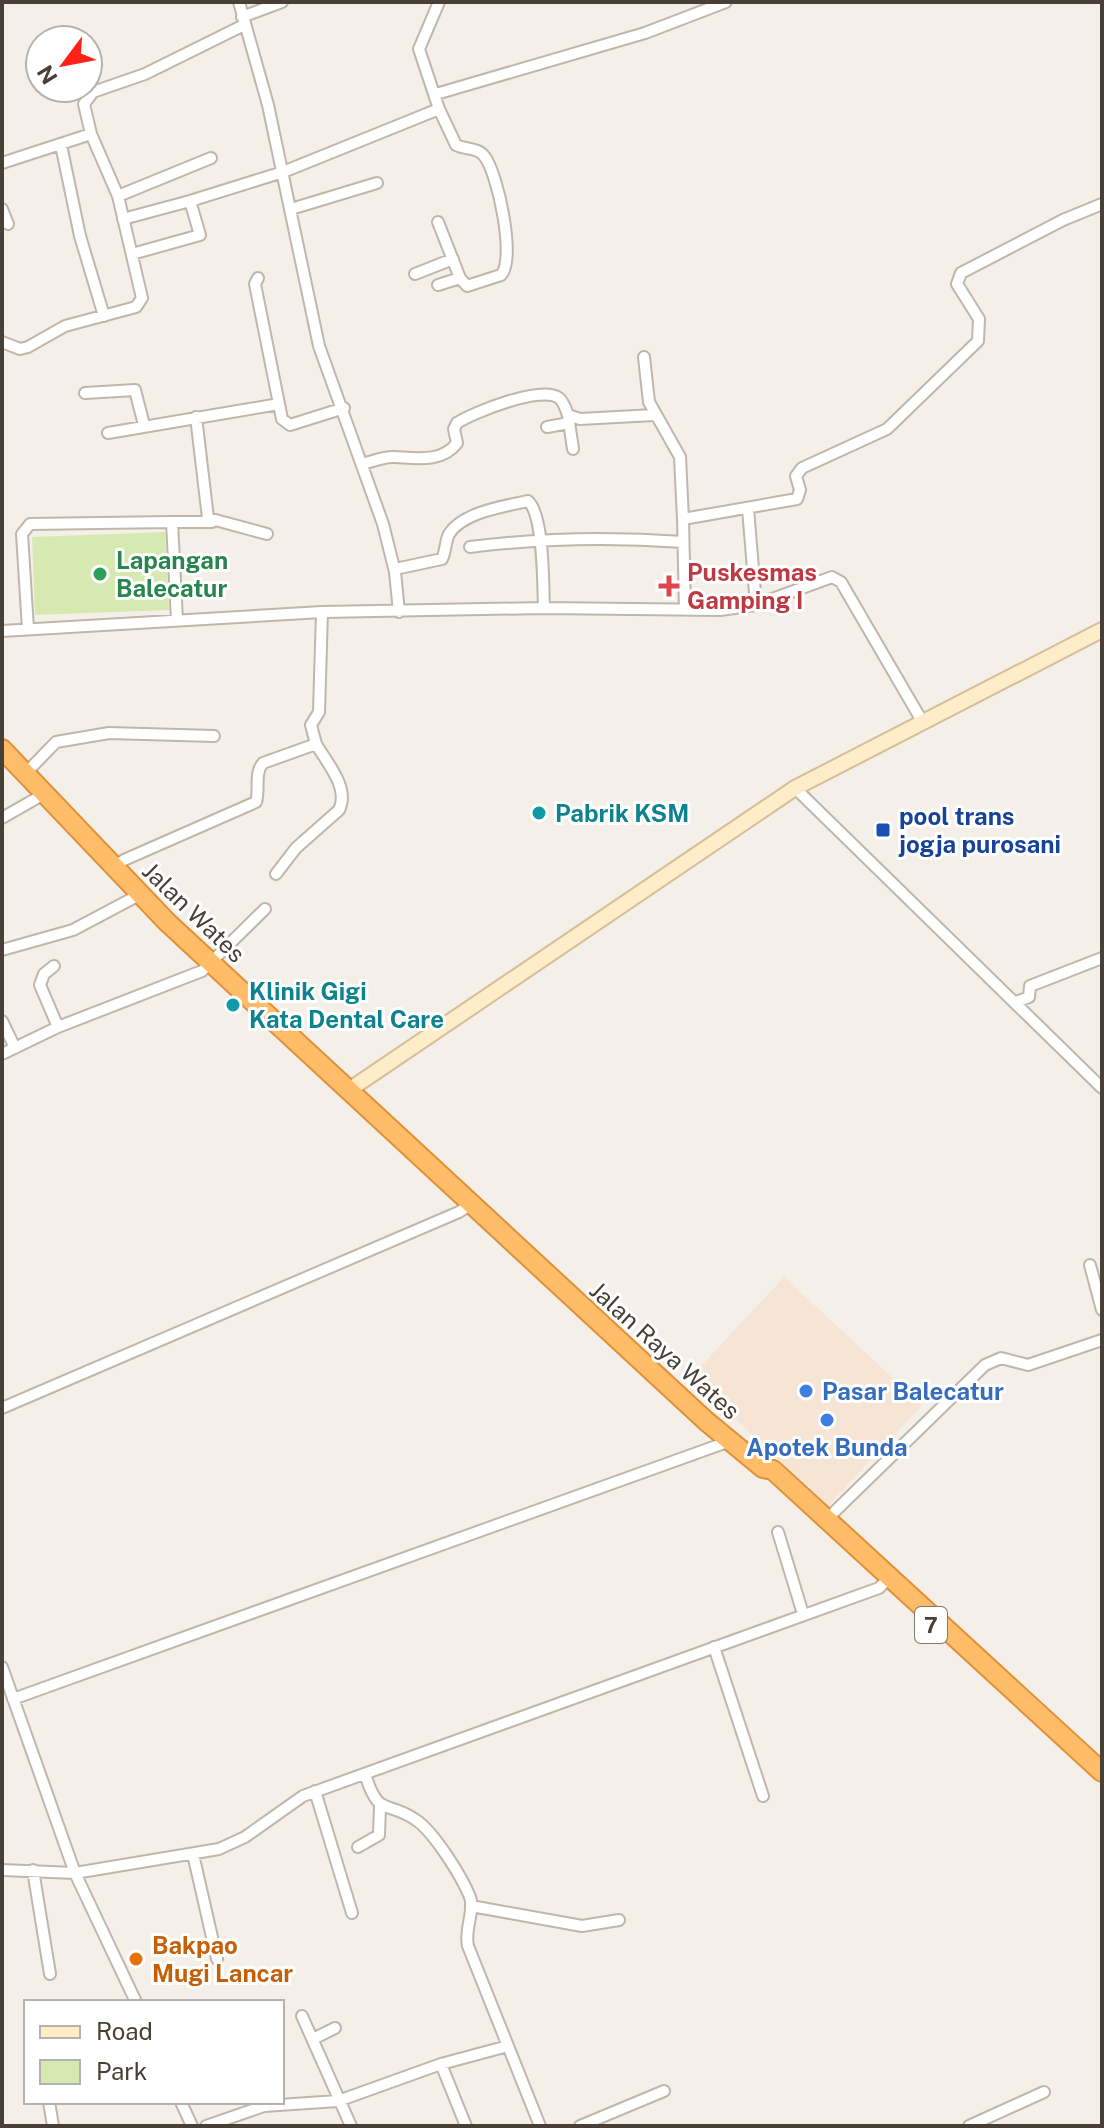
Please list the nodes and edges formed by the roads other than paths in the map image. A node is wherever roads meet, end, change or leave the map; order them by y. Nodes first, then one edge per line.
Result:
1 (239, 2) edge
2 (282, 2) edge
3 (439, 2) edge
4 (726, 2) edge
5 (243, 21) junction
6 (436, 94) junction
7 (439, 109) junction
8 (91, 134) junction
9 (61, 145) junction
10 (211, 158) dead end
11 (2, 163) edge
12 (283, 172) junction
13 (377, 183) dead end
14 (118, 196) junction
15 (190, 201) junction
16 (1102, 204) edge
17 (2, 209) edge
18 (291, 209) junction
19 (123, 219) junction
20 (438, 222) dead end
21 (8, 224) dead end
22 (132, 254) junction
23 (453, 259) junction
24 (415, 274) dead end
25 (258, 278) dead end
26 (460, 278) junction
27 (438, 285) dead end
28 (104, 316) junction
29 (2, 342) edge
30 (644, 357) dead end
31 (85, 393) dead end
32 (279, 404) junction
33 (344, 408) junction
34 (654, 415) junction
35 (196, 417) junction
36 (569, 419) junction
37 (144, 425) junction
38 (547, 427) dead end
39 (108, 433) dead end
40 (573, 449) dead end
41 (363, 464) junction
42 (748, 509) junction
43 (683, 519) junction
44 (172, 522) junction
45 (212, 522) junction
46 (267, 534) dead end
47 (540, 539) junction
48 (683, 542) junction
49 (470, 547) dead end
50 (395, 569) junction
51 (756, 605) junction
52 (544, 608) junction
53 (685, 610) junction
54 (322, 612) junction
55 (399, 612) junction
56 (177, 620) junction
57 (28, 629) junction
58 (1102, 630) edge
59 (2, 631) edge
60 (922, 721) junction
61 (214, 736) dead end
62 (316, 744) junction
63 (2, 749) edge
64 (25, 774) junction
65 (795, 788) junction
66 (44, 794) junction
67 (2, 818) edge
68 (113, 868) junction
69 (276, 874) dead end
70 (139, 895) junction
71 (265, 909) dead end
72 (2, 950) edge
73 (1102, 958) edge
74 (212, 964) junction
75 (54, 966) dead end
76 (1016, 1002) junction
77 (2, 1021) edge
78 (58, 1027) junction
79 (15, 1048) junction
80 (2, 1054) edge
81 (1102, 1088) edge
82 (349, 1090) junction
83 (471, 1204) junction
84 (536, 1265) joint
85 (1090, 1265) dead end
86 (1102, 1310) edge
87 (1102, 1340) edge
88 (2, 1408) edge
89 (730, 1441) junction
90 (763, 1468) junction
91 (827, 1519) junction
92 (778, 1532) dead end
93 (887, 1580) junction
94 (803, 1614) junction
95 (714, 1647) junction
96 (2, 1667) edge
97 (13, 1699) junction
98 (1102, 1772) edge
99 (365, 1774) junction
100 (1102, 1781) edge
101 (315, 1791) junction
102 (763, 1796) dead end
103 (380, 1806) junction
104 (358, 1847) dead end
105 (193, 1854) junction
106 (2, 1870) edge
107 (33, 1870) junction
108 (75, 1873) junction
109 (471, 1906) junction
110 (352, 1913) dead end
111 (619, 1920) dead end
112 (217, 1959) dead end
113 (50, 1974) dead end
114 (135, 2000) edge
115 (302, 2016) dead end
116 (335, 2028) dead end
117 (313, 2039) junction
118 (508, 2046) junction
119 (441, 2064) junction
120 (664, 2091) dead end
121 (1044, 2092) dead end
122 (338, 2101) junction
123 (49, 2104) edge
124 (182, 2104) edge
125 (53, 2126) edge
126 (192, 2126) edge
127 (206, 2126) edge
128 (351, 2126) edge
129 (466, 2126) edge
130 (540, 2126) edge
131 (580, 2126) edge
132 (969, 2126) edge

1 - 5 street
2 - 5 street
3 - 6 street
4 - 6 street
5 - 8 street
5 - 12 street
6 - 7 street
7 - 12 street
7 - 26 street
8 - 9 street
8 - 14 street
9 - 11 street
9 - 28 street
10 - 14 street
12 - 15 street
12 - 18 street
13 - 18 street
14 - 19 street
15 - 19 street
15 - 22 street
16 - 42 street
17 - 21 street
18 - 33 street
19 - 22 street
20 - 23 street
22 - 28 street
23 - 24 street
23 - 26 street
25 - 32 street
26 - 27 street
28 - 29 street
30 - 34 street
31 - 37 street
32 - 33 street
32 - 35 street
33 - 41 street
34 - 36 street
34 - 43 street
35 - 37 street
35 - 45 street
36 - 38 street
36 - 40 street
36 - 41 street
37 - 39 street
41 - 50 street
42 - 43 street
42 - 51 street
43 - 48 street
44 - 45 street
44 - 56 street
44 - 57 street
45 - 46 street
47 - 48 street
47 - 49 street
47 - 50 street
47 - 52 street
48 - 53 street
50 - 55 street
51 - 53 street
51 - 60 street
52 - 53 street
52 - 55 street
54 - 55 street
54 - 56 street
54 - 62 street
56 - 57 street
57 - 59 street
58 - 60 street
60 - 65 street
61 - 64 street
62 - 68 street
62 - 69 street
63 - 64 highway, Jalan Wates / 7
64 - 66 highway, Jalan Wates / 7
65 - 76 street
65 - 82 street
66 - 67 street
66 - 68 highway, Jalan Wates / 7
68 - 70 highway, Jalan Wates / 7
70 - 72 street
70 - 74 highway, Jalan Wates / 7
71 - 74 street
73 - 76 street
74 - 78 street
74 - 82 highway, Jalan Wates / 7
75 - 78 street
76 - 81 street
77 - 79 street
78 - 79 street
79 - 80 street
82 - 83 highway, Jalan Wates / 7
83 - 84 highway, Jalan Wates / 7
83 - 88 street
84 - 89 highway, Jalan Raya Wates / 7
85 - 86 street
87 - 91 street
89 - 90 highway, Jalan Raya Wates / 7
89 - 97 street
90 - 91 highway, Jalan Raya Wates
90 - 93 highway, Jalan Raya Wates / 7
91 - 93 highway, Jalan Raya Wates
92 - 94 street
93 - 94 street
93 - 98 highway, Jalan Raya Wates
93 - 100 highway, Jalan Raya Wates / 7
94 - 95 street
95 - 99 street
95 - 102 street
96 - 97 street
97 - 108 street
99 - 101 street
99 - 103 street
101 - 105 street
101 - 110 street
103 - 104 street
103 - 109 street
105 - 108 street
105 - 112 street
106 - 107 street
107 - 108 street
107 - 113 street
108 - 114 street
109 - 111 street
109 - 118 street
115 - 117 street
116 - 117 street
117 - 122 street
118 - 119 street
118 - 130 street
119 - 122 street
119 - 129 street
120 - 131 street
121 - 132 street
122 - 127 street
122 - 128 street
123 - 125 street
124 - 126 street

